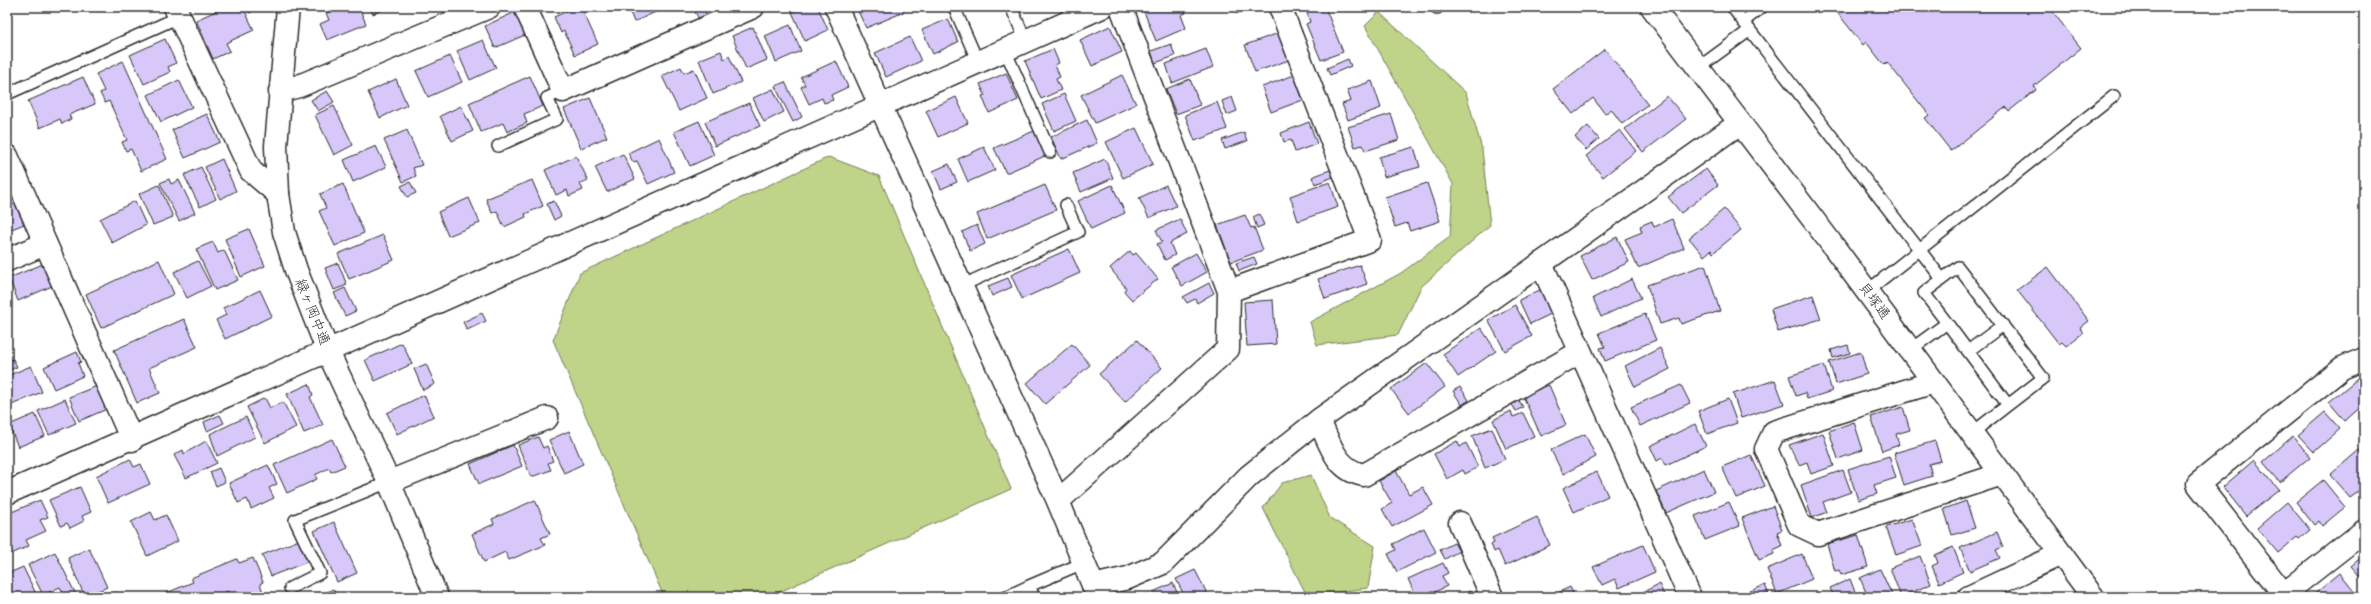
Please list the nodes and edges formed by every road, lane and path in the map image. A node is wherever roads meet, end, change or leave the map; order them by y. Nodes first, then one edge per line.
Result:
1 (288, 7) edge
2 (489, 7) edge
3 (525, 7) edge
4 (753, 7) edge
5 (836, 7) edge
6 (954, 7) edge
7 (1011, 7) edge
8 (1102, 7) edge
9 (1122, 7) edge
10 (1280, 7) edge
11 (1652, 7) edge
12 (1732, 7) edge
13 (1762, 7) edge
14 (177, 12) edge
15 (1070, 14) edge
16 (1746, 26) junction
17 (1026, 41) junction
18 (1005, 50) junction
19 (978, 62) junction
20 (1698, 68) junction
21 (280, 91) junction
22 (563, 91) junction
23 (7, 94) edge
24 (2114, 96) dead end
25 (879, 106) junction
26 (1740, 123) junction
27 (498, 146) dead end
28 (1050, 152) dead end
29 (8, 159) edge
30 (278, 194) junction
31 (1066, 205) dead end
32 (45, 244) junction
33 (1919, 250) junction
34 (7, 260) edge
35 (1541, 263) junction
36 (1942, 279) junction
37 (961, 286) junction
38 (1229, 291) junction
39 (1866, 292) junction
40 (1947, 323) junction
41 (2003, 325) junction
42 (1910, 350) junction
43 (1968, 351) junction
44 (328, 352) junction
45 (1580, 352) junction
46 (2364, 359) edge
47 (1934, 382) junction
48 (2008, 405) junction
49 (547, 418) dead end
50 (1319, 420) junction
51 (1972, 433) junction
52 (132, 440) junction
53 (2002, 474) junction
54 (389, 482) junction
55 (7, 493) edge
56 (1058, 501) junction
57 (1460, 524) dead end
58 (2364, 531) edge
59 (2061, 554) junction
60 (1083, 563) junction
61 (1029, 586) junction
62 (290, 588) dead end
63 (1095, 591) edge
64 (2285, 595) edge
65 (437, 597) edge
66 (1006, 597) edge
67 (1034, 597) edge
68 (1492, 597) edge
69 (1690, 597) edge
70 (1969, 597) edge
71 (2093, 597) edge

1 - 21 street, 緑ヶ岡中通
2 - 21 street
3 - 22 street
4 - 22 street
5 - 25 street
6 - 19 lane
7 - 17 lane
8 - 15 street
9 - 38 street
10 - 38 street
11 - 20 street, 貝塚通
12 - 16 lane
13 - 16 lane
14 - 23 lane
14 - 30 street
15 - 17 street
16 - 20 lane
16 - 33 lane
17 - 18 street
18 - 19 street
18 - 28 lane
19 - 25 street
20 - 26 street, 貝塚通
21 - 30 street, 緑ヶ岡中通
22 - 27 lane
24 - 33 lane
25 - 37 street
25 - 44 street
26 - 35 street
26 - 39 street, 貝塚通
29 - 32 street
30 - 44 street, 緑ヶ岡中通
31 - 37 lane
32 - 34 street
32 - 52 street
33 - 36 lane
33 - 39 lane
35 - 45 street
35 - 50 street
36 - 40 lane
36 - 41 lane
37 - 56 street
38 - 56 street
39 - 42 street, 貝塚通
40 - 42 lane
40 - 43 lane
41 - 43 lane
41 - 48 lane
42 - 47 street, 貝塚通
43 - 48 lane
44 - 52 street
44 - 54 street, 緑ヶ岡中通
45 - 50 street
45 - 69 street
46 - 64 street
47 - 51 street, 貝塚通
47 - 53 street
48 - 51 lane
49 - 54 street
50 - 63 street
51 - 53 street, 貝塚通
52 - 55 street
53 - 59 street, 貝塚通
54 - 62 lane
54 - 65 street, 緑ヶ岡中通
56 - 60 street
57 - 68 street
58 - 64 street
59 - 70 street
59 - 71 street, 貝塚通
60 - 61 lane
60 - 63 street
61 - 66 lane
61 - 67 lane

